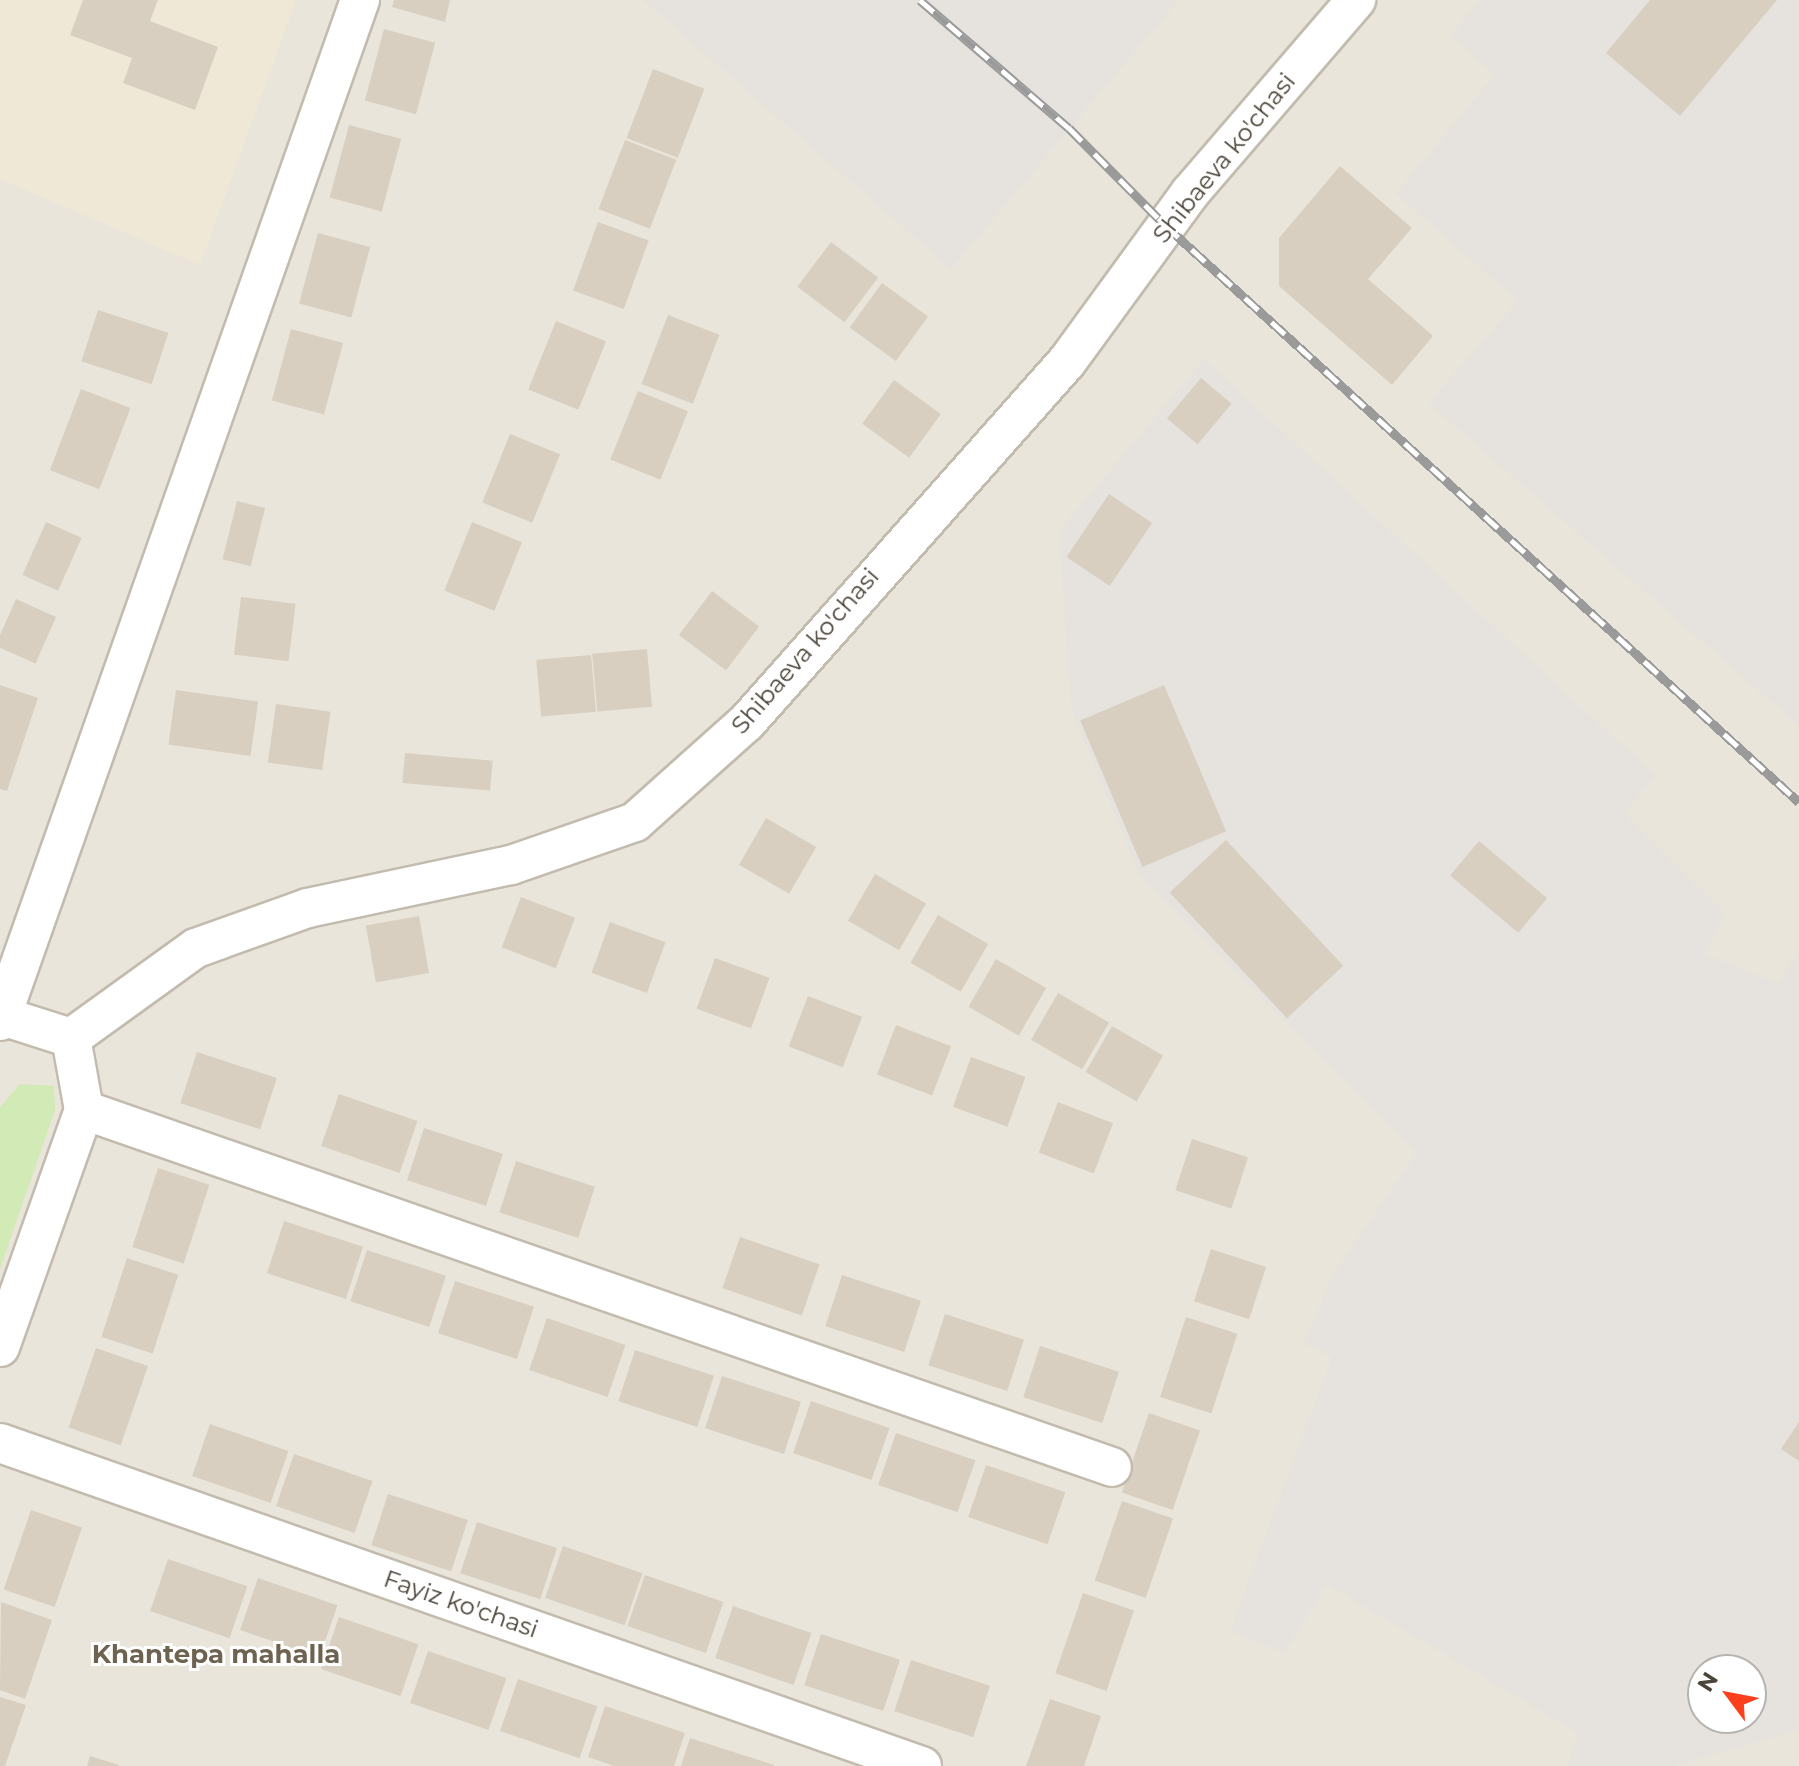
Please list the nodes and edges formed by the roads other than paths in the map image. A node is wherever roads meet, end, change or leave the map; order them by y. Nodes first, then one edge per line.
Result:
1 (360, 0) edge
2 (1356, 0) edge
3 (1, 1019) edge
4 (71, 1038) junction
5 (84, 1110) junction
6 (0, 1347) edge
7 (0, 1443) edge
8 (1112, 1467) dead end
9 (922, 1766) edge

1 - 3 street
2 - 4 street, Shibaeva ko'chasi
3 - 4 street
4 - 5 street
5 - 6 street
5 - 8 street
7 - 9 street, Fayiz ko'chasi

